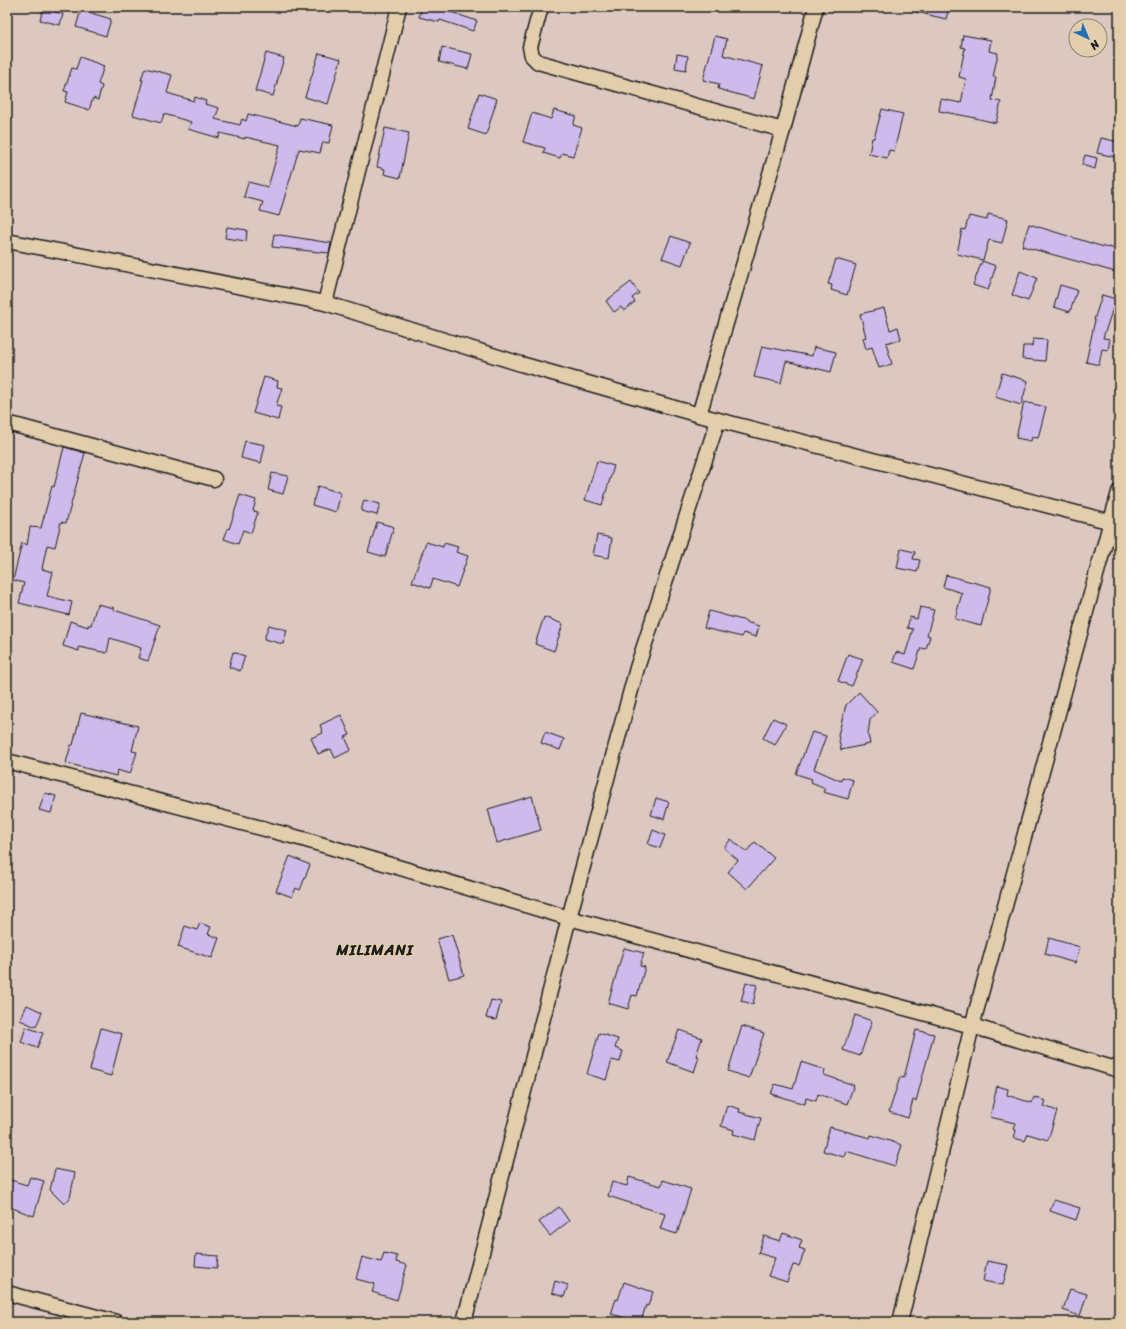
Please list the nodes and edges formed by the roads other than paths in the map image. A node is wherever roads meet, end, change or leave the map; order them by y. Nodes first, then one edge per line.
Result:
1 (399, 7) edge
2 (541, 7) edge
3 (816, 7) edge
4 (783, 130) junction
5 (7, 241) edge
6 (325, 303) junction
7 (700, 415) junction
8 (718, 420) junction
9 (7, 423) edge
10 (214, 479) dead end
11 (1119, 492) edge
12 (1115, 523) edge
13 (7, 761) edge
14 (569, 918) junction
15 (972, 1026) junction
16 (1119, 1070) edge
17 (7, 1293) edge
18 (116, 1322) edge
19 (464, 1322) edge
20 (900, 1322) edge

1 - 6 street
2 - 4 street
3 - 4 street
4 - 7 street
5 - 6 street
6 - 7 street
7 - 8 street
8 - 12 street
8 - 14 street
9 - 10 street
11 - 12 street
12 - 15 street
13 - 14 street
14 - 15 street
14 - 19 street
15 - 16 street
15 - 20 street
17 - 18 street

